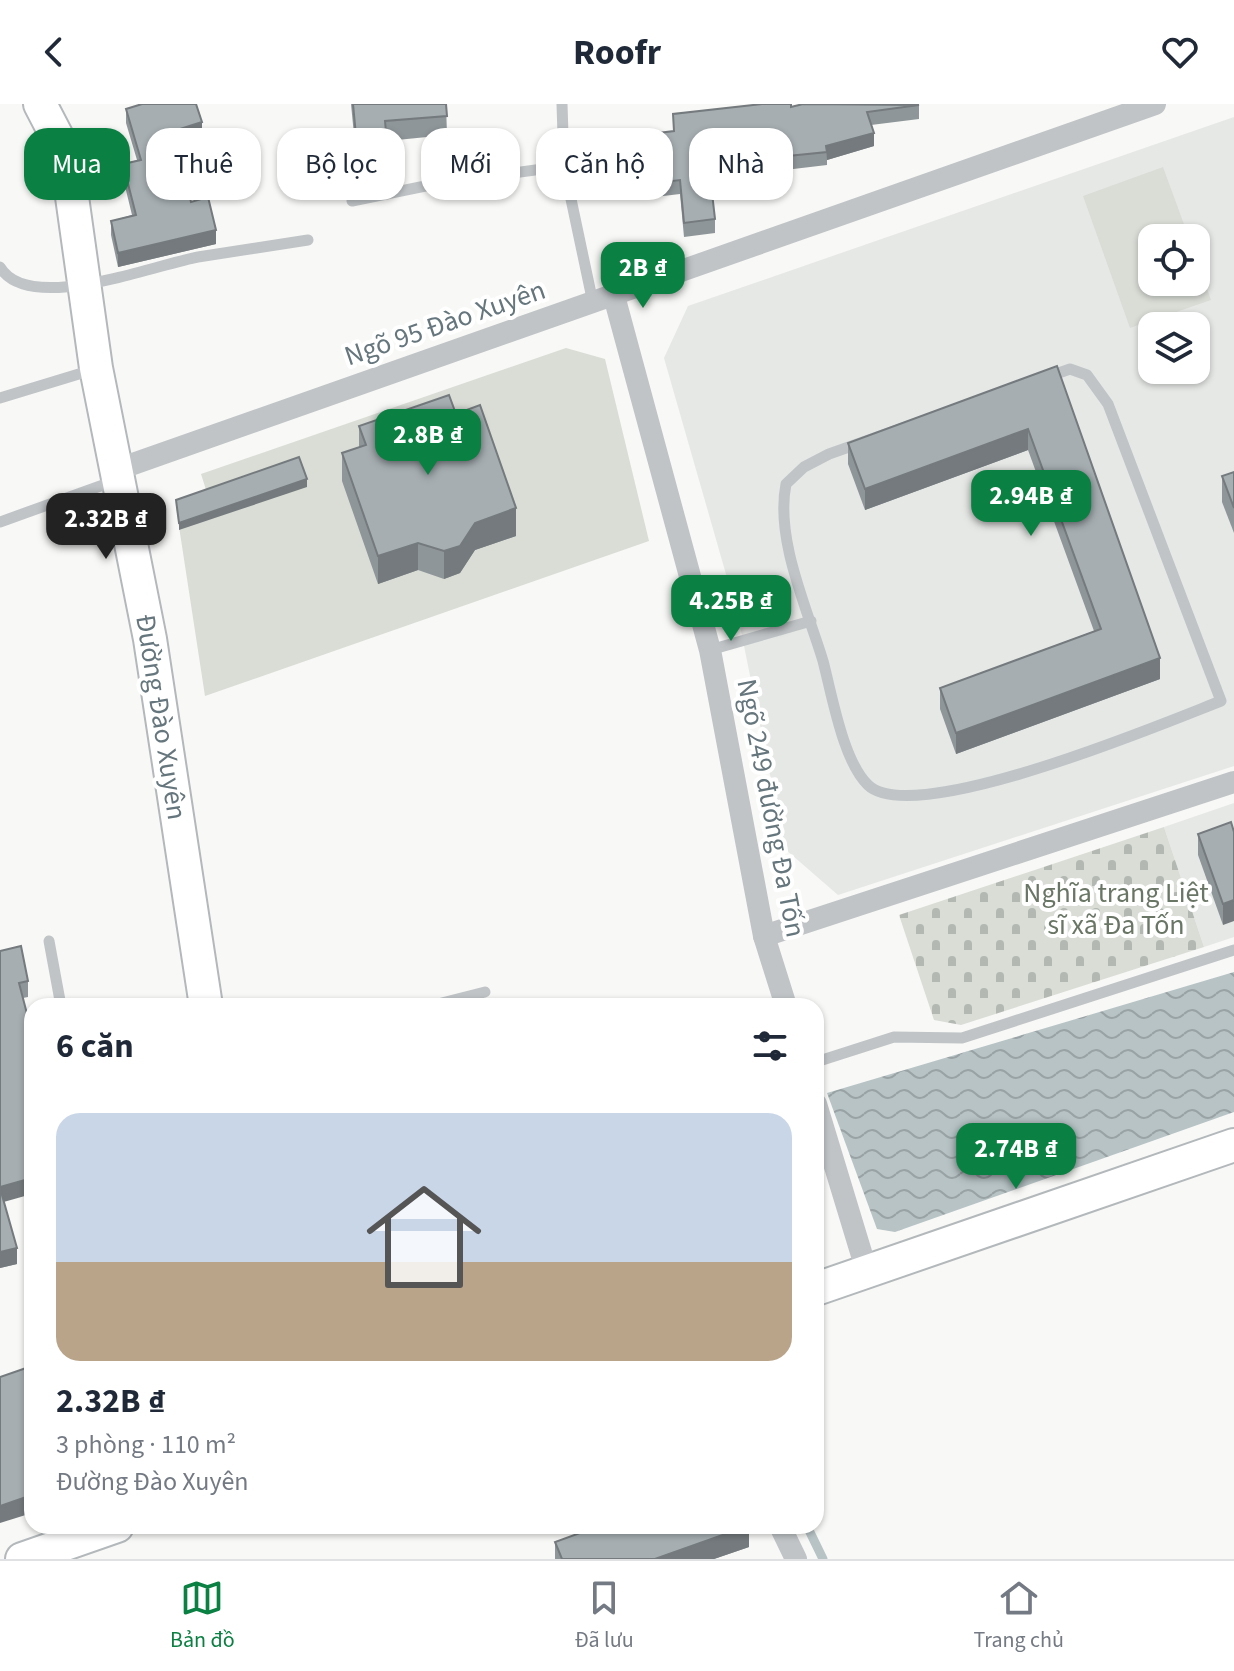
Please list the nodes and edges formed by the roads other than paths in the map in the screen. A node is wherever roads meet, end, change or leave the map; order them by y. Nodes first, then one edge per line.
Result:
1 (40, 104) edge
2 (562, 104) edge
3 (1155, 104) edge
4 (563, 128) edge
5 (536, 170) edge
6 (574, 200) edge
7 (352, 201) dead end
8 (308, 240) dead end
9 (0, 267) edge
10 (86, 284) junction
11 (604, 299) junction
12 (96, 368) junction
13 (0, 398) edge
14 (117, 475) junction
15 (0, 522) edge
16 (811, 621) junction
17 (710, 650) junction
18 (1234, 782) edge
19 (764, 936) junction
20 (49, 941) dead end
21 (1234, 950) edge
22 (485, 992) dead end
23 (60, 998) edge
24 (205, 998) edge
25 (461, 998) edge
26 (783, 998) edge
27 (824, 1059) edge
28 (824, 1130) edge
29 (1234, 1145) edge
30 (867, 1272) junction
31 (824, 1286) edge
32 (94, 1534) edge
33 (784, 1534) edge
34 (22, 1559) edge
35 (796, 1559) edge

1 - 10 street, Đường Đào Xuyên
2 - 4 lane
3 - 11 street, Ngõ 95 Đào Xuyên
5 - 7 lane
6 - 11 lane
8 - 10 lane
9 - 10 lane
10 - 12 street, Đường Đào Xuyên
11 - 14 street, Ngõ 95 Đào Xuyên
11 - 17 street, Ngõ 249 đường Đa Tốn
12 - 13 lane
12 - 14 street, Đường Đào Xuyên
14 - 15 lane
14 - 24 street, Đường Đào Xuyên
16 - 16 lane
16 - 17 lane
17 - 19 street, Ngõ 249 đường Đa Tốn
18 - 19 street
19 - 26 street, Ngõ 249 đường Đa Tốn
20 - 23 lane
21 - 27 lane
22 - 25 lane
28 - 30 street
29 - 30 street
30 - 31 street
32 - 34 street
33 - 35 street

